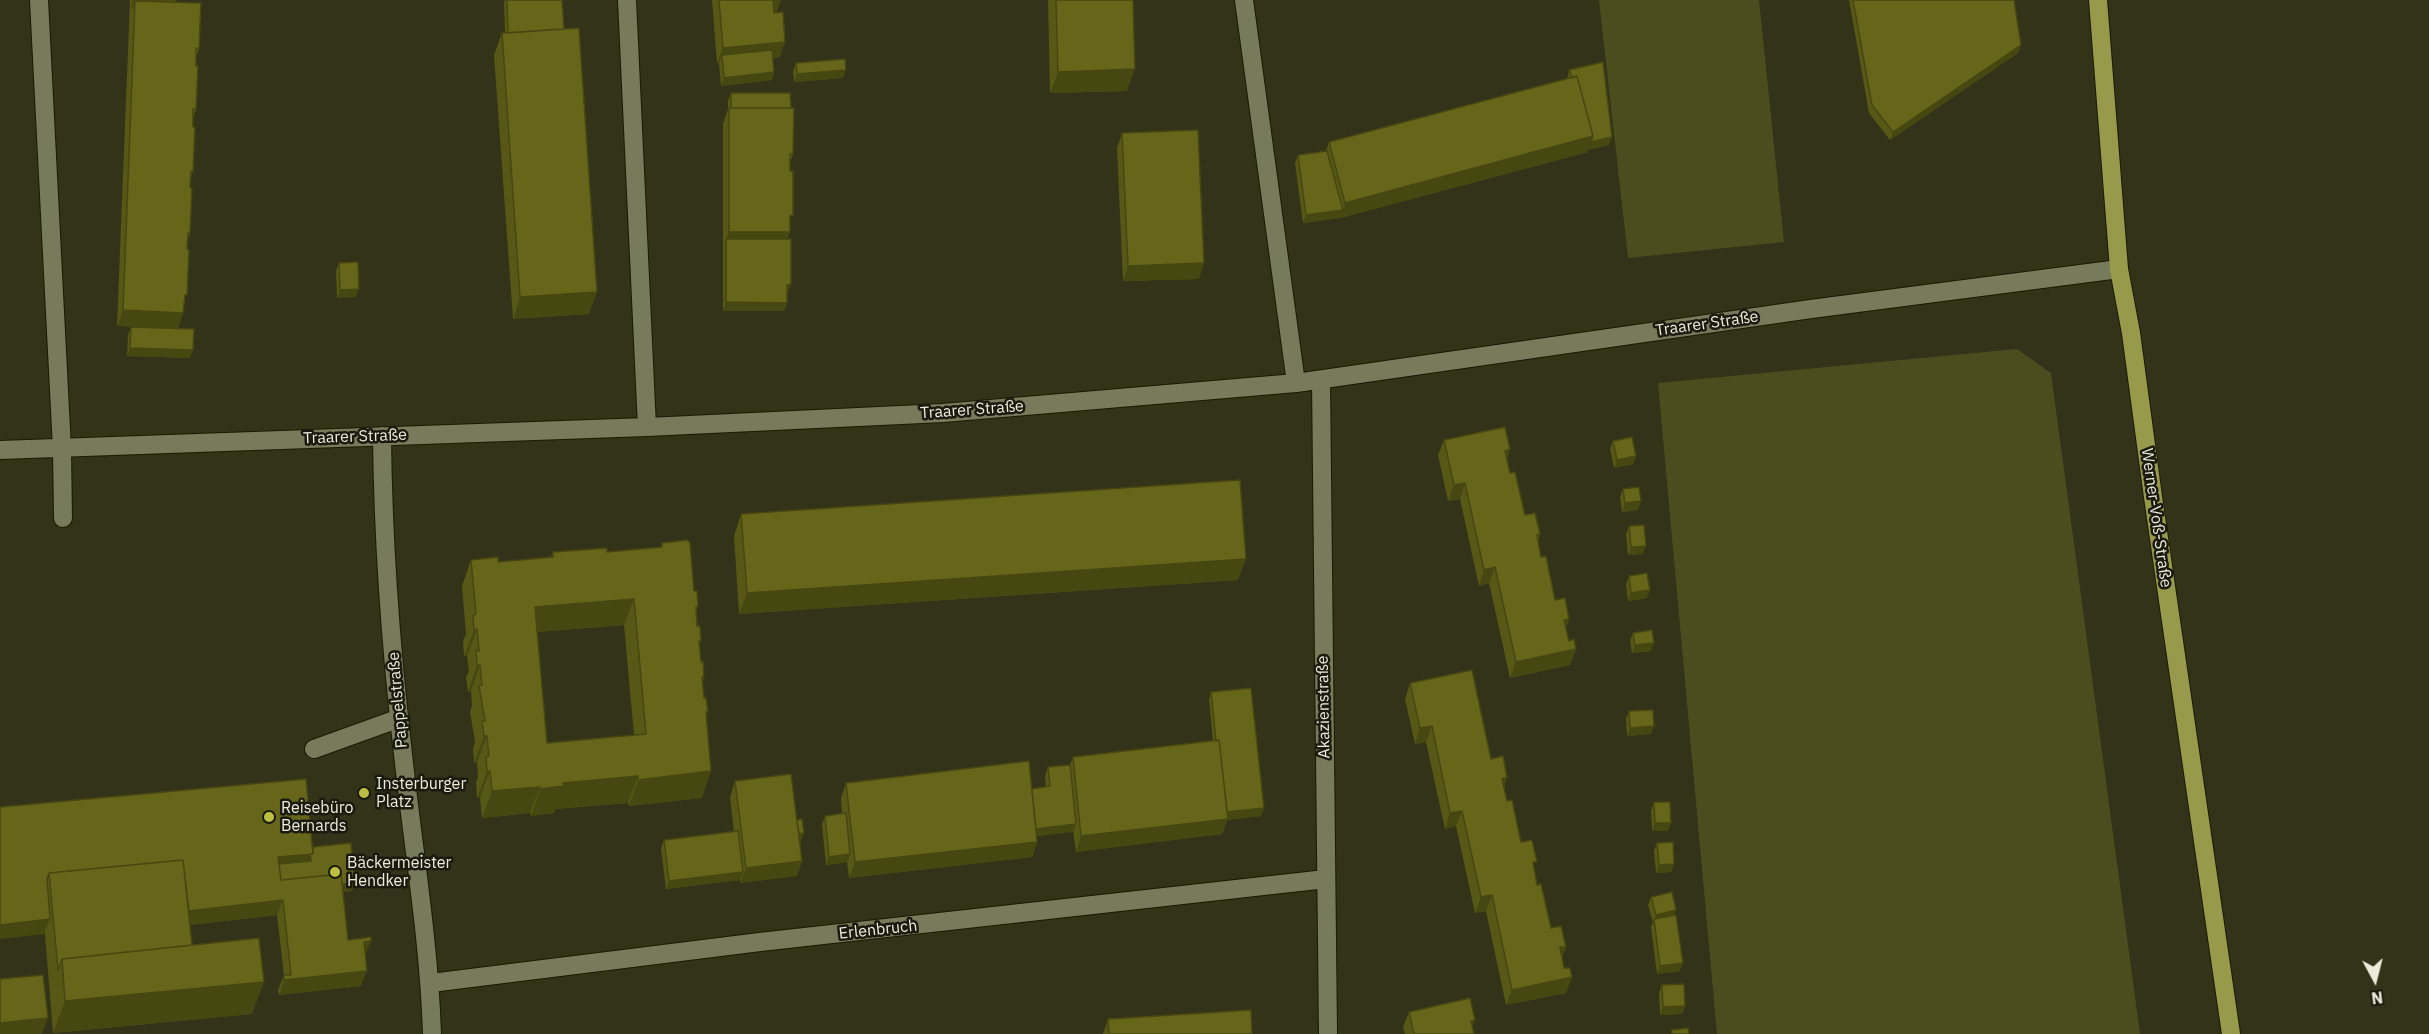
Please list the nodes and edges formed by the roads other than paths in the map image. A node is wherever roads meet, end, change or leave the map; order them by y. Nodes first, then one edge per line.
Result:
1 (39, 0) edge
2 (627, 0) edge
3 (1244, 0) edge
4 (2098, 0) edge
5 (2119, 269) junction
6 (1321, 380) junction
7 (1296, 383) junction
8 (647, 427) junction
9 (381, 436) junction
10 (62, 449) junction
11 (0, 450) edge
12 (63, 518) dead end
13 (400, 717) junction
14 (314, 749) dead end
15 (1326, 879) junction
16 (431, 983) junction
17 (432, 1034) edge
18 (1328, 1034) edge
19 (2232, 1034) edge

1 - 10 street
2 - 8 street
3 - 7 street
4 - 5 main road, Werner-Voß-Straße
5 - 6 street, Traarer Straße
5 - 19 main road, Werner-Voß-Straße
6 - 7 street, Traarer Straße
6 - 15 street, Akazienstraße
7 - 8 street, Traarer Straße
8 - 9 street, Traarer Straße
9 - 10 street, Traarer Straße
9 - 13 street, Pappelstraße
10 - 11 street, Traarer Straße
10 - 12 street
13 - 14 street
13 - 16 street, Pappelstraße
15 - 16 street, Erlenbruch
15 - 18 street, Akazienstraße
16 - 17 street, Pappelstraße

